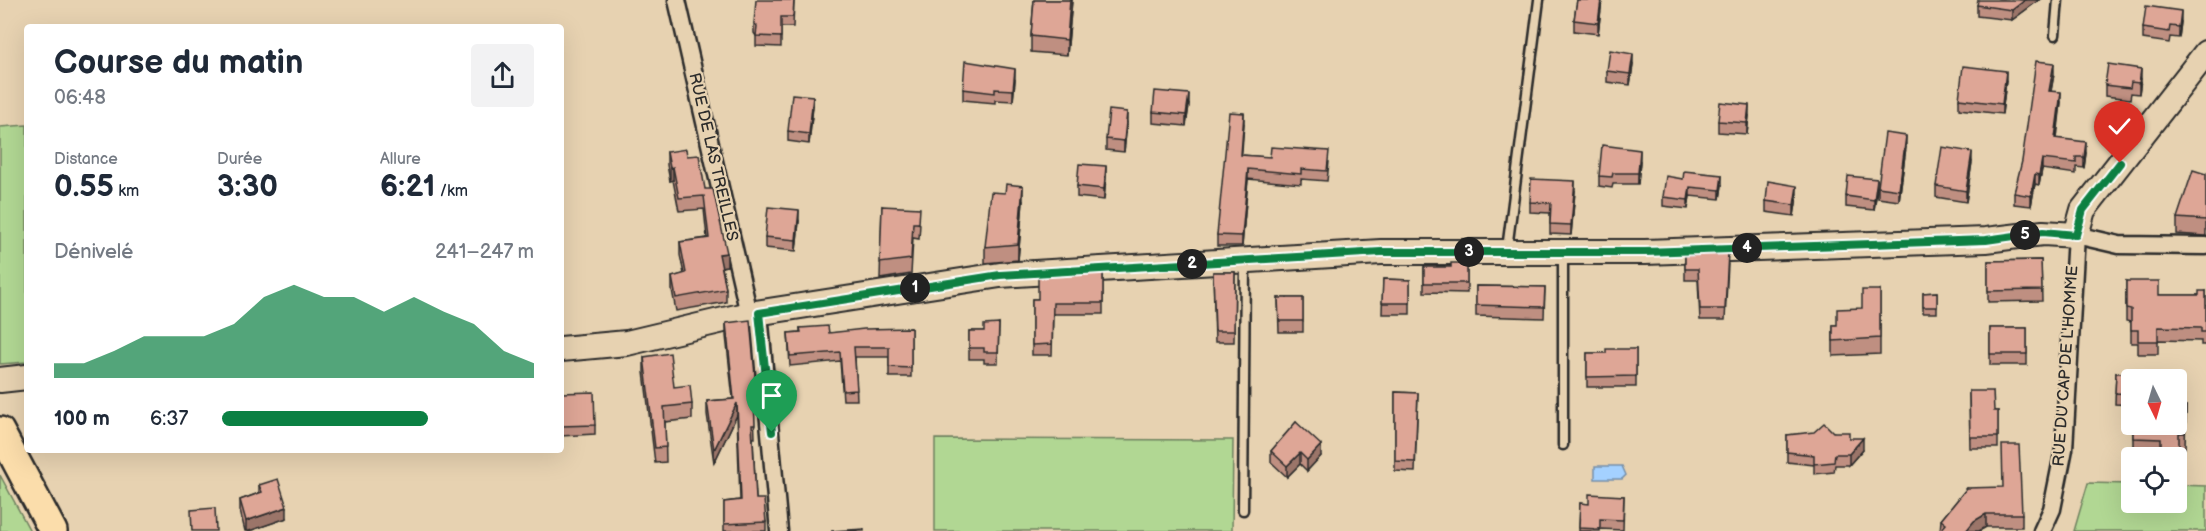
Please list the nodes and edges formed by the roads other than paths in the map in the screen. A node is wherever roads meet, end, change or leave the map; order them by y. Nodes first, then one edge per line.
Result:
1 (677, 0) edge
2 (1539, 0) edge
3 (2058, 0) edge
4 (2055, 36) dead end
5 (2206, 53) edge
6 (2076, 235) junction
7 (2206, 246) edge
8 (1507, 252) junction
9 (1563, 252) junction
10 (1245, 261) junction
11 (754, 314) junction
12 (564, 349) edge
13 (24, 376) edge
14 (0, 380) edge
15 (0, 431) edge
16 (1563, 445) dead end
17 (1243, 510) dead end
18 (53, 531) edge
19 (779, 531) edge
20 (2042, 531) edge

1 - 11 street, RUE DE LAS TREILLES
2 - 8 lane
3 - 4 lane
5 - 6 street
6 - 7 street
6 - 9 street
6 - 20 street, RUE DU CAP DE L'HOMME
8 - 9 street
8 - 10 street
9 - 16 lane
10 - 11 street
10 - 17 lane
11 - 12 street
11 - 19 street, RUE DE LAS TREILLES
13 - 14 street
15 - 18 main road

